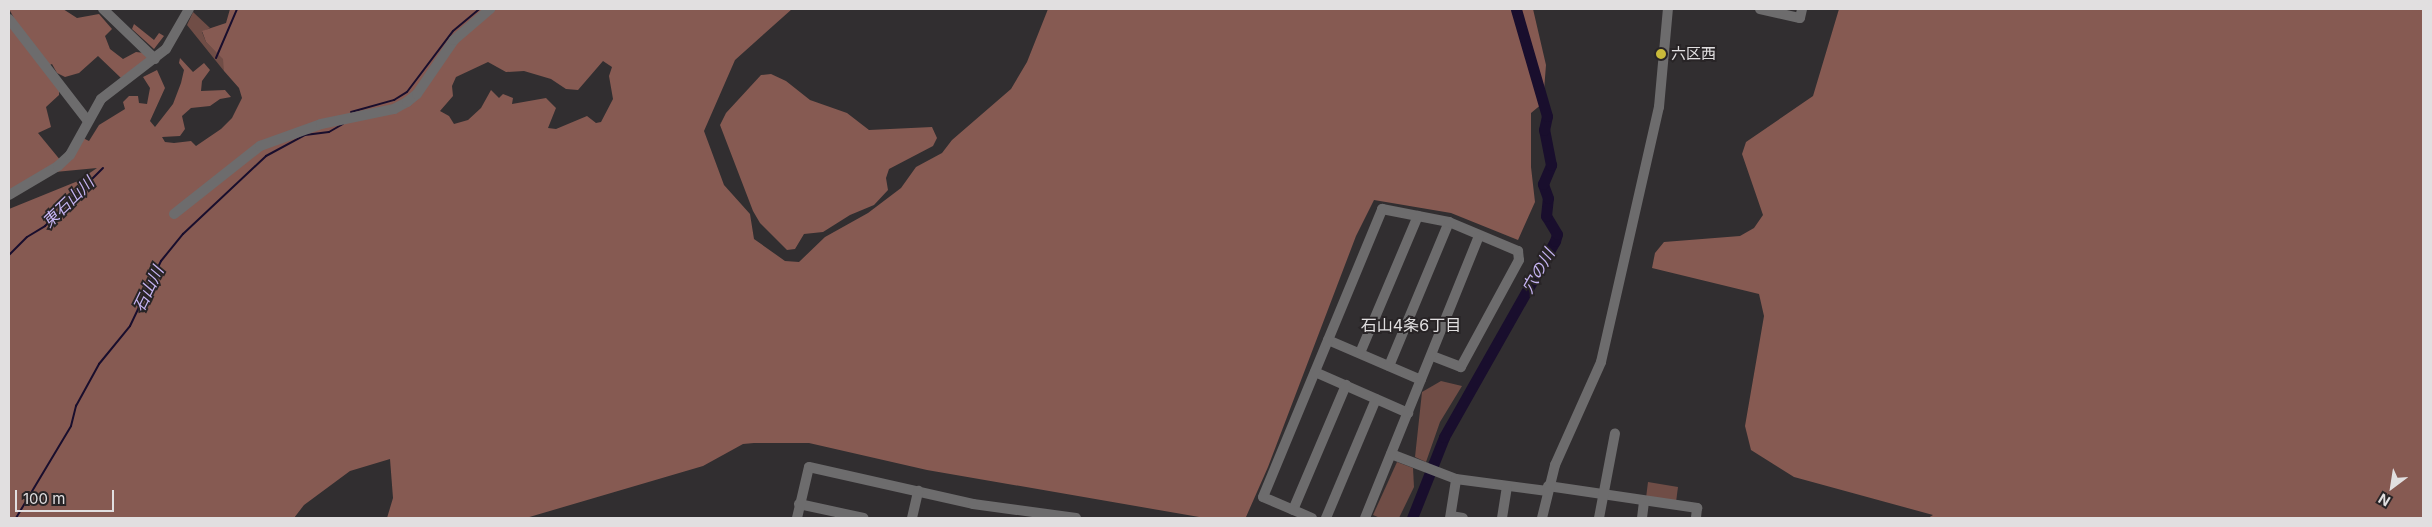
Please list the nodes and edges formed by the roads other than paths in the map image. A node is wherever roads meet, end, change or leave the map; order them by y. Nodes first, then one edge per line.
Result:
1 (103, 9) edge
2 (188, 9) edge
3 (490, 9) edge
4 (1668, 9) edge
5 (1760, 9) edge
6 (1802, 9) edge
7 (9, 19) edge
8 (155, 59) junction
9 (87, 120) junction
10 (9, 195) edge
11 (174, 214) dead end
12 (1418, 216) junction
13 (1449, 222) junction
14 (1480, 236) junction
15 (1328, 340) junction
16 (1360, 353) junction
17 (1432, 356) junction
18 (1389, 366) junction
19 (1314, 372) junction
20 (1422, 380) junction
21 (1346, 385) junction
22 (1376, 398) junction
23 (1408, 413) junction
24 (1615, 433) dead end
25 (1391, 454) junction
26 (1456, 479) junction
27 (1507, 486) junction
28 (1547, 489) junction
29 (918, 491) junction
30 (1603, 494) junction
31 (1644, 501) junction
32 (799, 504) junction
33 (1293, 510) junction
34 (1024, 515) edge
35 (1450, 517) edge
36 (797, 518) edge
37 (864, 518) edge
38 (912, 518) edge
39 (1076, 518) edge
40 (1312, 518) edge
41 (1326, 518) edge
42 (1365, 518) edge
43 (1463, 518) edge
44 (1502, 518) edge
45 (1542, 518) edge
46 (1599, 518) edge
47 (1642, 518) edge
48 (1696, 518) edge

1 - 8 street
2 - 8 street
3 - 11 street
4 - 28 street
5 - 6 street
7 - 9 street
8 - 9 street
9 - 10 street
12 - 13 street
12 - 15 street
12 - 16 street
13 - 14 street
13 - 18 street
14 - 17 street
14 - 17 street
15 - 16 street
15 - 19 street
16 - 18 street
17 - 20 street
18 - 20 street
19 - 21 street
19 - 33 street
20 - 23 street
21 - 22 street
21 - 33 street
22 - 23 street
22 - 41 street
23 - 25 street
24 - 30 street
25 - 26 street
25 - 42 street
26 - 27 street
26 - 35 street
27 - 28 street
27 - 44 street
28 - 30 street
28 - 45 street
29 - 32 street
29 - 34 street
29 - 38 street
30 - 31 street
30 - 46 street
31 - 47 street
31 - 48 street
32 - 36 street
32 - 37 street
33 - 40 street
34 - 39 street
35 - 43 street

